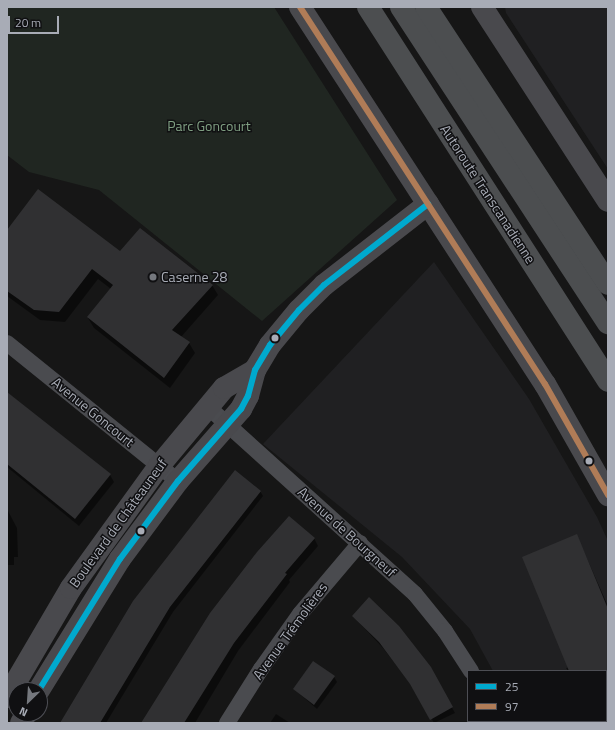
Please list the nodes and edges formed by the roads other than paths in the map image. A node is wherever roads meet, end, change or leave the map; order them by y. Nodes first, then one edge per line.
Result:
1 (300, 7) edge
2 (368, 7) edge
3 (401, 7) edge
4 (426, 7) edge
5 (482, 7) edge
6 (608, 201) edge
7 (428, 204) junction
8 (608, 284) edge
9 (608, 323) edge
10 (7, 343) edge
11 (255, 370) junction
12 (608, 381) edge
13 (208, 406) junction
14 (228, 426) junction
15 (159, 466) junction
16 (178, 481) junction
17 (608, 496) edge
18 (360, 543) junction
19 (470, 670) edge
20 (44, 682) edge
21 (7, 697) edge
22 (227, 723) edge

1 - 7 street
2 - 12 highway, Autoroute Transcanadienne
3 - 9 highway
4 - 8 highway
5 - 6 street
7 - 11 street, Boulevard de Châteauneuf
7 - 17 street
10 - 15 street, Avenue Goncourt
11 - 13 street, Boulevard de Châteauneuf
11 - 14 street, Boulevard de Châteauneuf
13 - 14 street, Avenue de Bourgneuf
13 - 15 street, Boulevard de Châteauneuf
14 - 16 street, Boulevard de Châteauneuf
14 - 18 street, Avenue de Bourgneuf
15 - 16 street, Avenue Goncourt
15 - 21 street, Boulevard de Châteauneuf
16 - 20 street, Boulevard de Châteauneuf
18 - 19 street, Avenue de Bourgneuf
18 - 22 street, Avenue Trémolières

